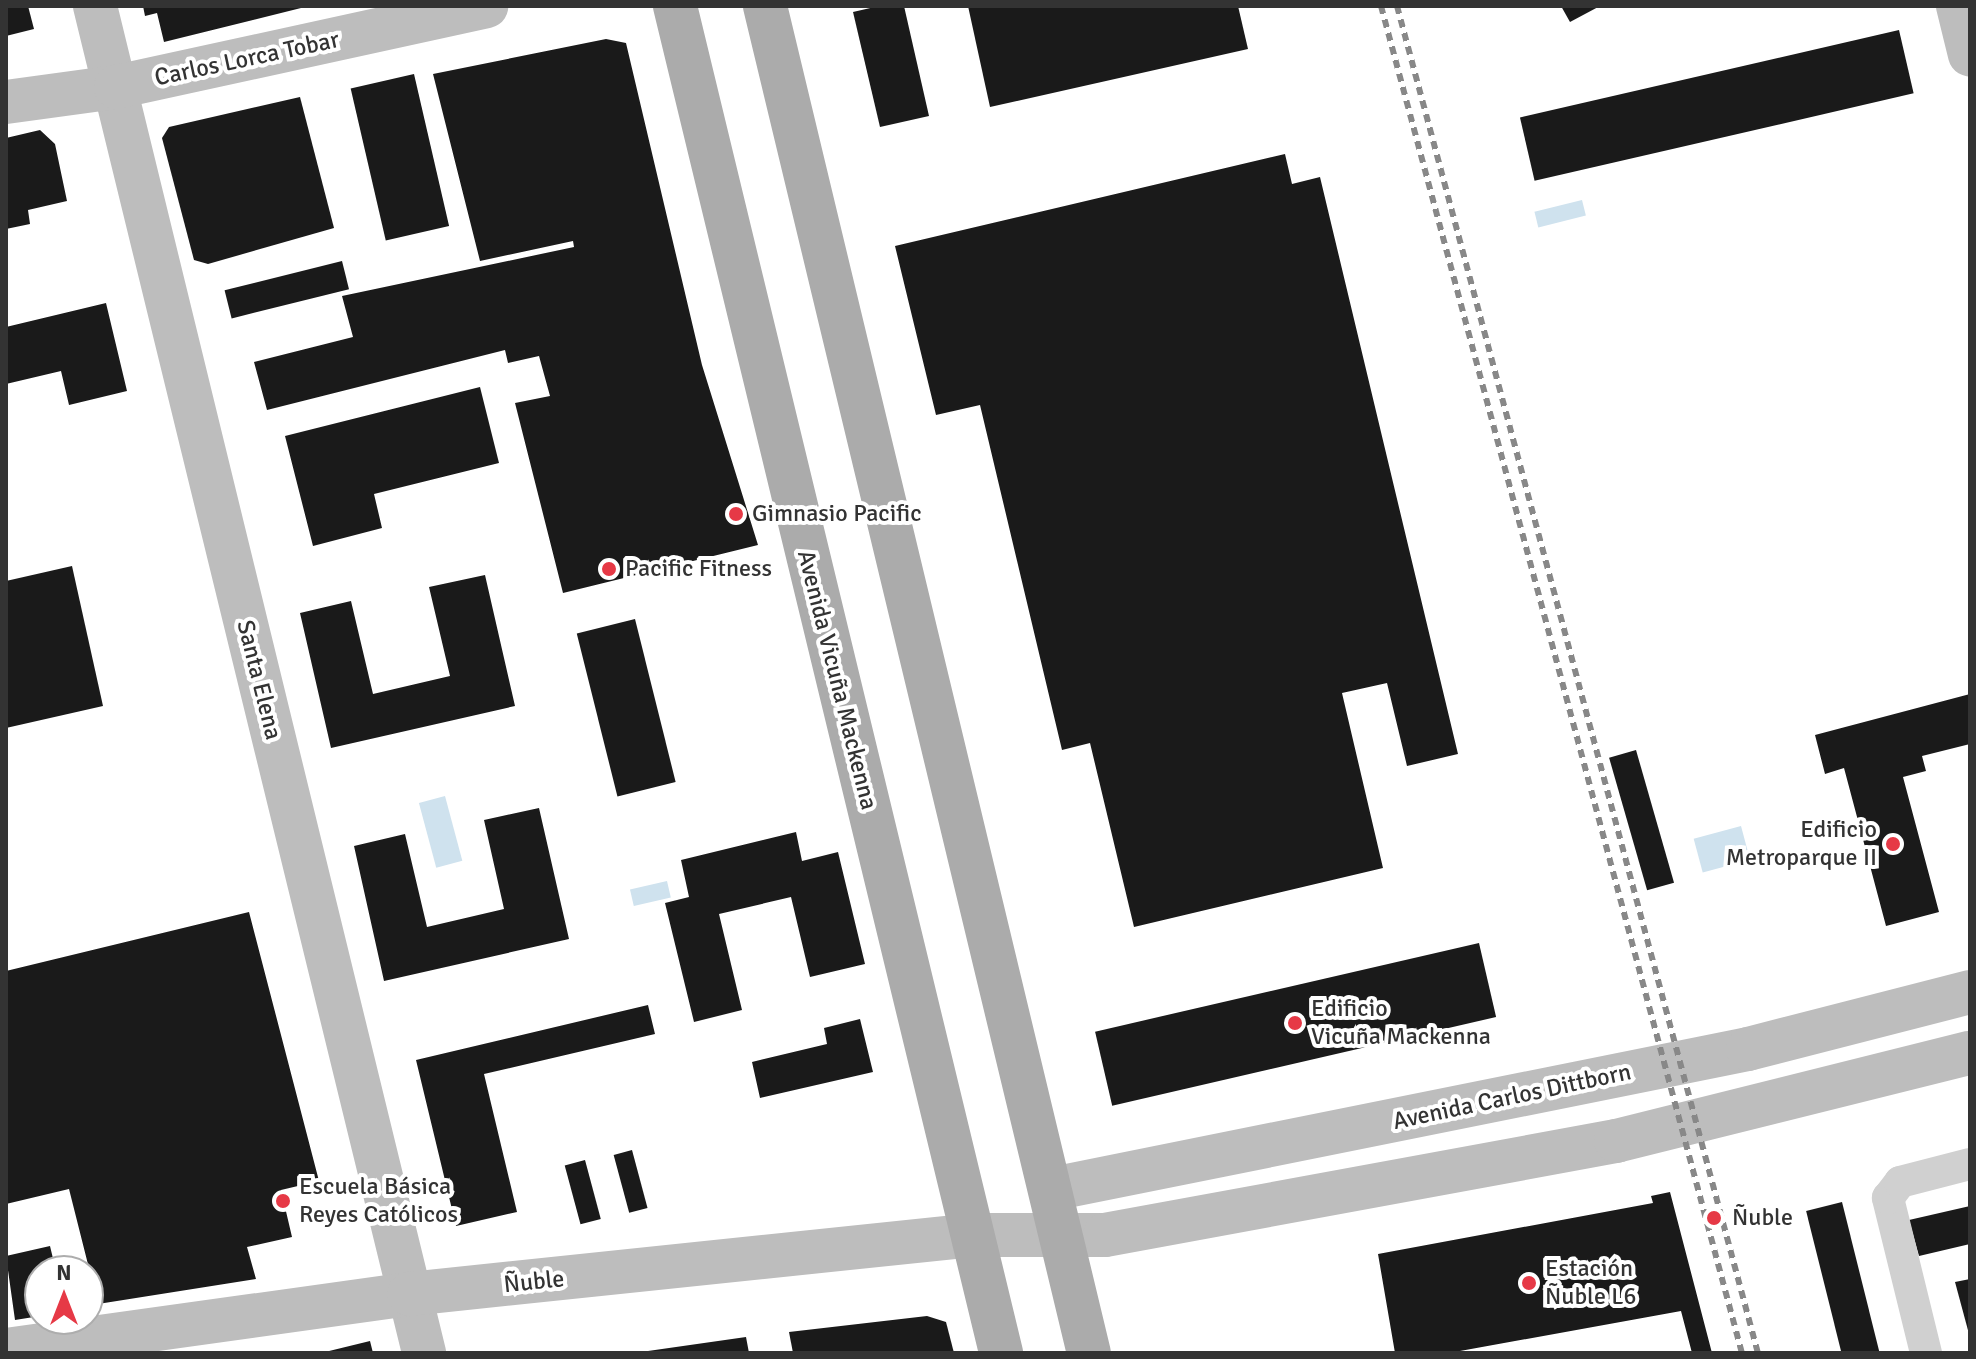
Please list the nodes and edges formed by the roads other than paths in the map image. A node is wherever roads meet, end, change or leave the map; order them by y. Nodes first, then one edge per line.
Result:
1 (95, 6) edge
2 (486, 6) edge
3 (675, 6) edge
4 (765, 6) edge
5 (1958, 6) edge
6 (1970, 55) edge
7 (116, 87) junction
8 (6, 102) edge
9 (1970, 992) edge
10 (1970, 1053) edge
11 (1970, 1164) edge
12 (1052, 1189) junction
13 (973, 1235) junction
14 (1065, 1237) junction
15 (476, 1288) junction
16 (409, 1294) junction
17 (6, 1350) edge
18 (424, 1353) edge
19 (431, 1353) edge
20 (1001, 1353) edge
21 (1089, 1353) edge
22 (1926, 1353) edge

1 - 7 main road, Santa Elena
2 - 7 main road, Carlos Lorca Tobar
3 - 13 main road, Avenida Vicuña Mackenna
4 - 12 main road
5 - 6 main road
7 - 8 main road, Carlos Lorca Tobar
7 - 16 main road, Santa Elena
9 - 12 main road, Avenida Carlos Dittborn
10 - 14 main road
11 - 22 street
12 - 14 main road
13 - 14 main road, Ñuble
13 - 15 main road, Ñuble
13 - 20 main road, Avenida Vicuña Mackenna
14 - 21 main road
15 - 16 main road, Ñuble
15 - 19 main road
16 - 17 main road, Ñuble
16 - 18 main road, Santa Elena

